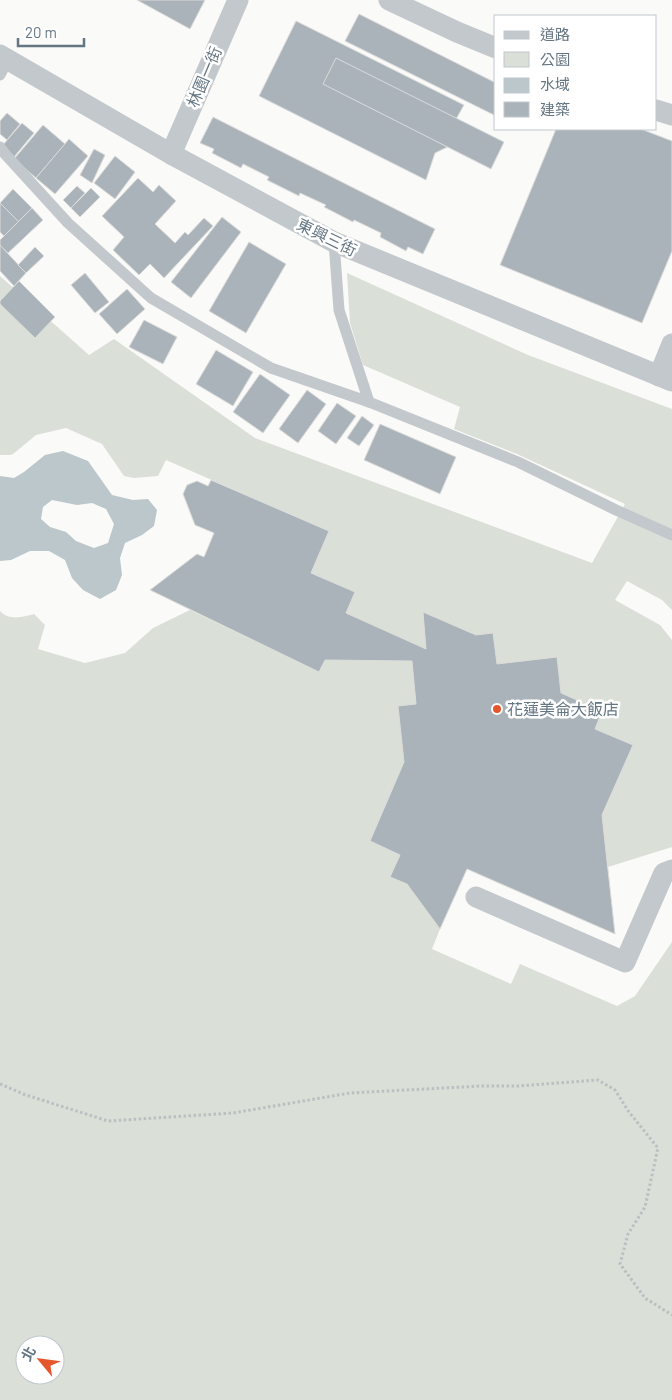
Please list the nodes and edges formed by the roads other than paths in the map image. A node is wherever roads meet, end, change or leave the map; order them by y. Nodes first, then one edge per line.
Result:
1 (238, 0) edge
2 (389, 0) edge
3 (494, 47) edge
4 (3, 63) edge
5 (657, 110) edge
6 (672, 115) edge
7 (0, 147) edge
8 (171, 154) junction
9 (334, 242) junction
10 (672, 344) edge
11 (666, 379) edge
12 (369, 402) junction
13 (672, 535) edge
14 (672, 870) edge
15 (476, 897) dead end

1 - 8 street, 林園一街
2 - 3 street
4 - 8 street, 東興三街
5 - 6 street
7 - 12 lane
8 - 9 street, 東興三街
9 - 11 street, 東興三街
9 - 12 lane
10 - 11 street
12 - 13 lane
14 - 15 street

